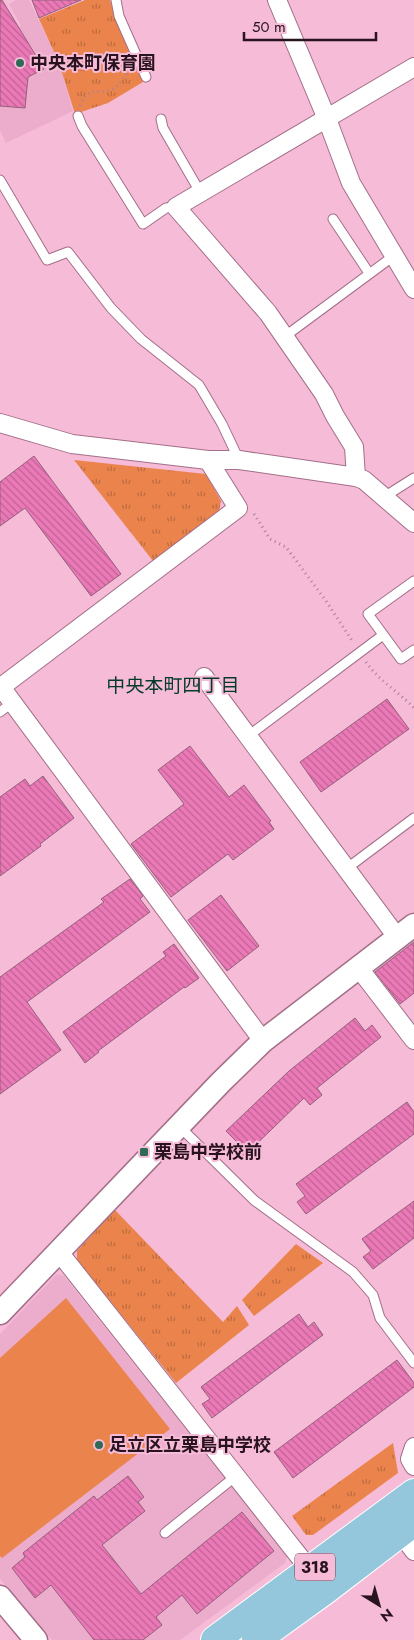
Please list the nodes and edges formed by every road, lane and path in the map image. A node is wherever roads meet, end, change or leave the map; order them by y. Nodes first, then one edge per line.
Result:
1 (116, 0) edge
2 (277, 0) edge
3 (139, 61) junction
4 (414, 67) edge
5 (146, 78) dead end
6 (78, 116) joint
7 (161, 119) dead end
8 (327, 119) junction
9 (0, 180) edge
10 (200, 192) junction
11 (176, 207) junction
12 (333, 219) dead end
13 (395, 255) junction
14 (369, 273) junction
15 (414, 289) edge
16 (284, 337) junction
17 (0, 423) edge
18 (208, 460) junction
19 (239, 460) junction
20 (356, 477) junction
21 (414, 478) edge
22 (384, 497) junction
23 (238, 508) junction
24 (414, 523) edge
25 (414, 580) edge
26 (383, 635) junction
27 (414, 650) edge
28 (360, 652) junction
29 (204, 677) dead end
30 (6, 707) edge
31 (414, 708) edge
32 (248, 736) junction
33 (414, 818) edge
34 (346, 869) junction
35 (405, 931) edge
36 (358, 967) junction
37 (263, 1040) junction
38 (414, 1040) edge
39 (179, 1126) junction
40 (58, 1252) junction
41 (0, 1313) edge
42 (414, 1363) edge
43 (414, 1447) edge
44 (414, 1466) edge
45 (236, 1476) junction
46 (414, 1494) edge
47 (165, 1533) dead end
48 (409, 1535) edge
49 (310, 1570) junction
50 (0, 1597) edge
51 (36, 1640) edge
52 (215, 1640) edge
53 (256, 1640) edge

1 - 3 lane
2 - 8 street
3 - 5 lane
3 - 6 path
4 - 8 street
6 - 11 lane
7 - 10 lane
8 - 10 street
8 - 13 street
9 - 19 lane
10 - 11 street
11 - 16 street
12 - 14 lane
13 - 14 lane
13 - 15 street
14 - 16 lane
16 - 20 street
17 - 18 street
18 - 19 street
18 - 23 street
19 - 20 street
20 - 22 street
21 - 22 lane
22 - 24 street
23 - 28 path
23 - 30 street
25 - 26 lane
26 - 27 lane
26 - 28 lane
28 - 31 path
28 - 32 lane
29 - 32 street
30 - 37 street
32 - 34 street
33 - 34 lane
34 - 35 street
35 - 36 street
36 - 37 street
36 - 38 street
37 - 39 street
39 - 40 street
39 - 42 lane
40 - 41 street
40 - 45 street
43 - 44 street
45 - 47 lane
45 - 49 street
46 - 49 main road, 318
48 - 53 main road, 318
49 - 52 main road, 318
50 - 51 street

